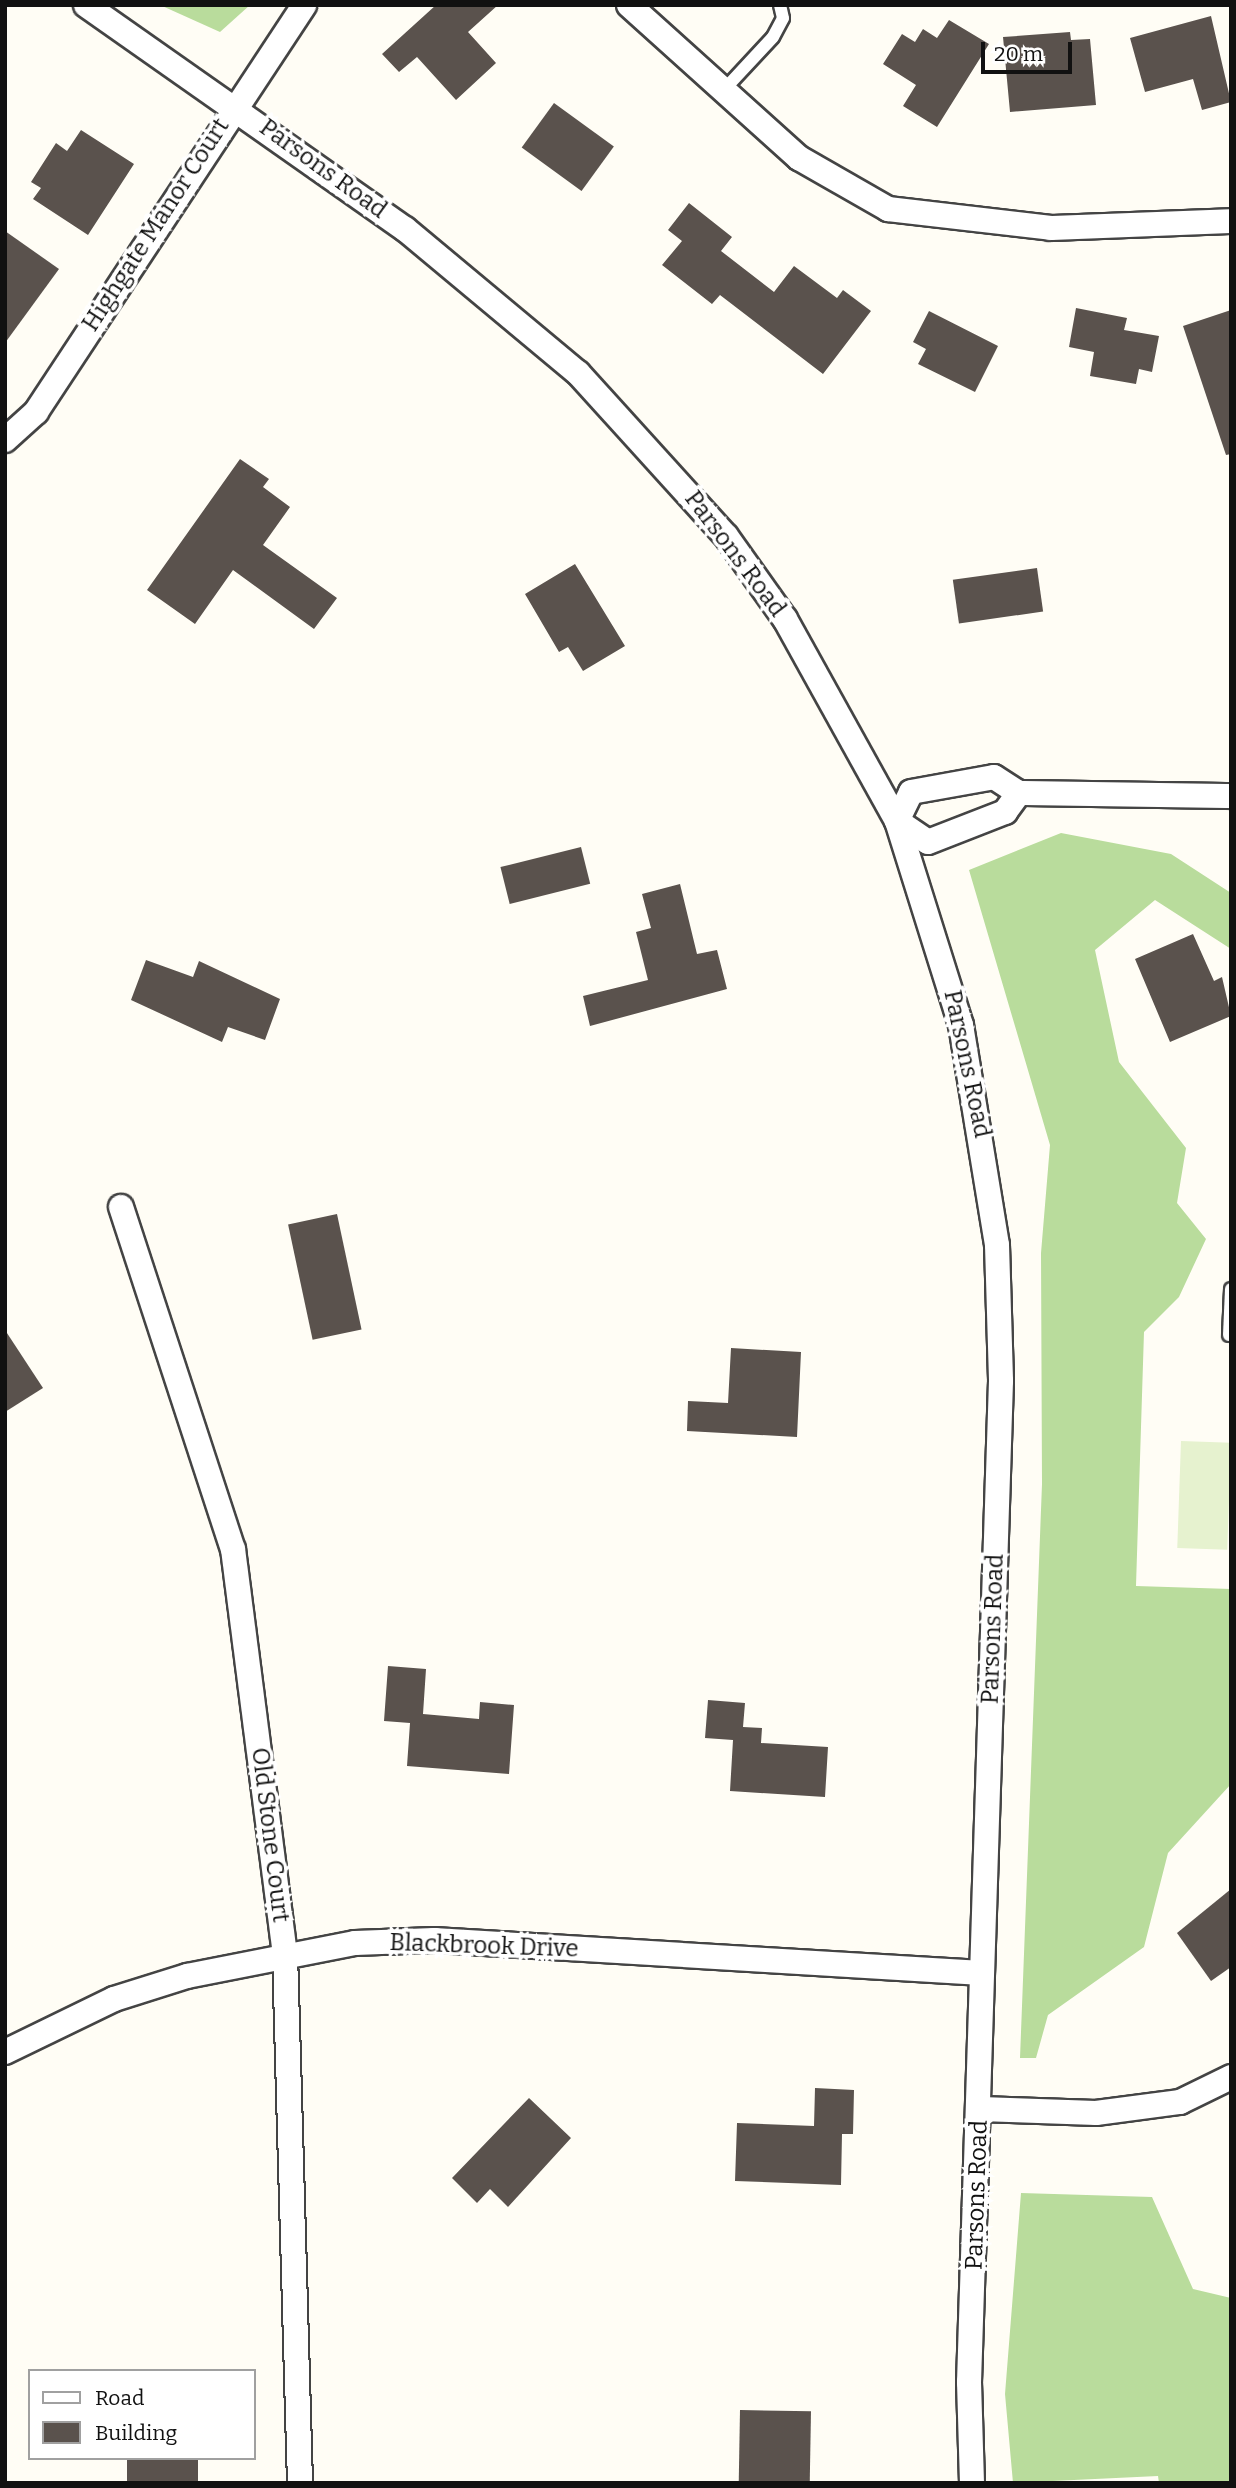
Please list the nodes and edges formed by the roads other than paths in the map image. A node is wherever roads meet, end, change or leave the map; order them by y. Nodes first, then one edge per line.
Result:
1 (86, 5) edge
2 (304, 5) edge
3 (629, 5) edge
4 (780, 5) edge
5 (721, 93) junction
6 (234, 103) junction
7 (1231, 221) edge
8 (5, 440) edge
9 (1019, 793) junction
10 (1231, 796) edge
11 (897, 821) junction
12 (121, 1207) dead end
13 (1231, 1289) edge
14 (1229, 1335) dead end
15 (285, 1952) junction
16 (982, 1973) junction
17 (5, 2052) edge
18 (1231, 2077) edge
19 (981, 2109) junction
20 (300, 2483) edge
21 (972, 2483) edge

1 - 6 street, Parsons Road
2 - 6 street, Highgate Manor Court
3 - 5 street
4 - 5 lane
5 - 7 street
6 - 8 street, Highgate Manor Court
6 - 11 street, Parsons Road
9 - 10 street
9 - 11 street
9 - 11 street
11 - 16 street, Parsons Road
12 - 15 street, Old Stone Court
13 - 14 lane
15 - 16 street, Blackbrook Drive
15 - 17 street, Blackbrook Drive
15 - 20 street, Old Stone Court
16 - 19 street, Parsons Road
18 - 19 street
19 - 21 street, Parsons Road

